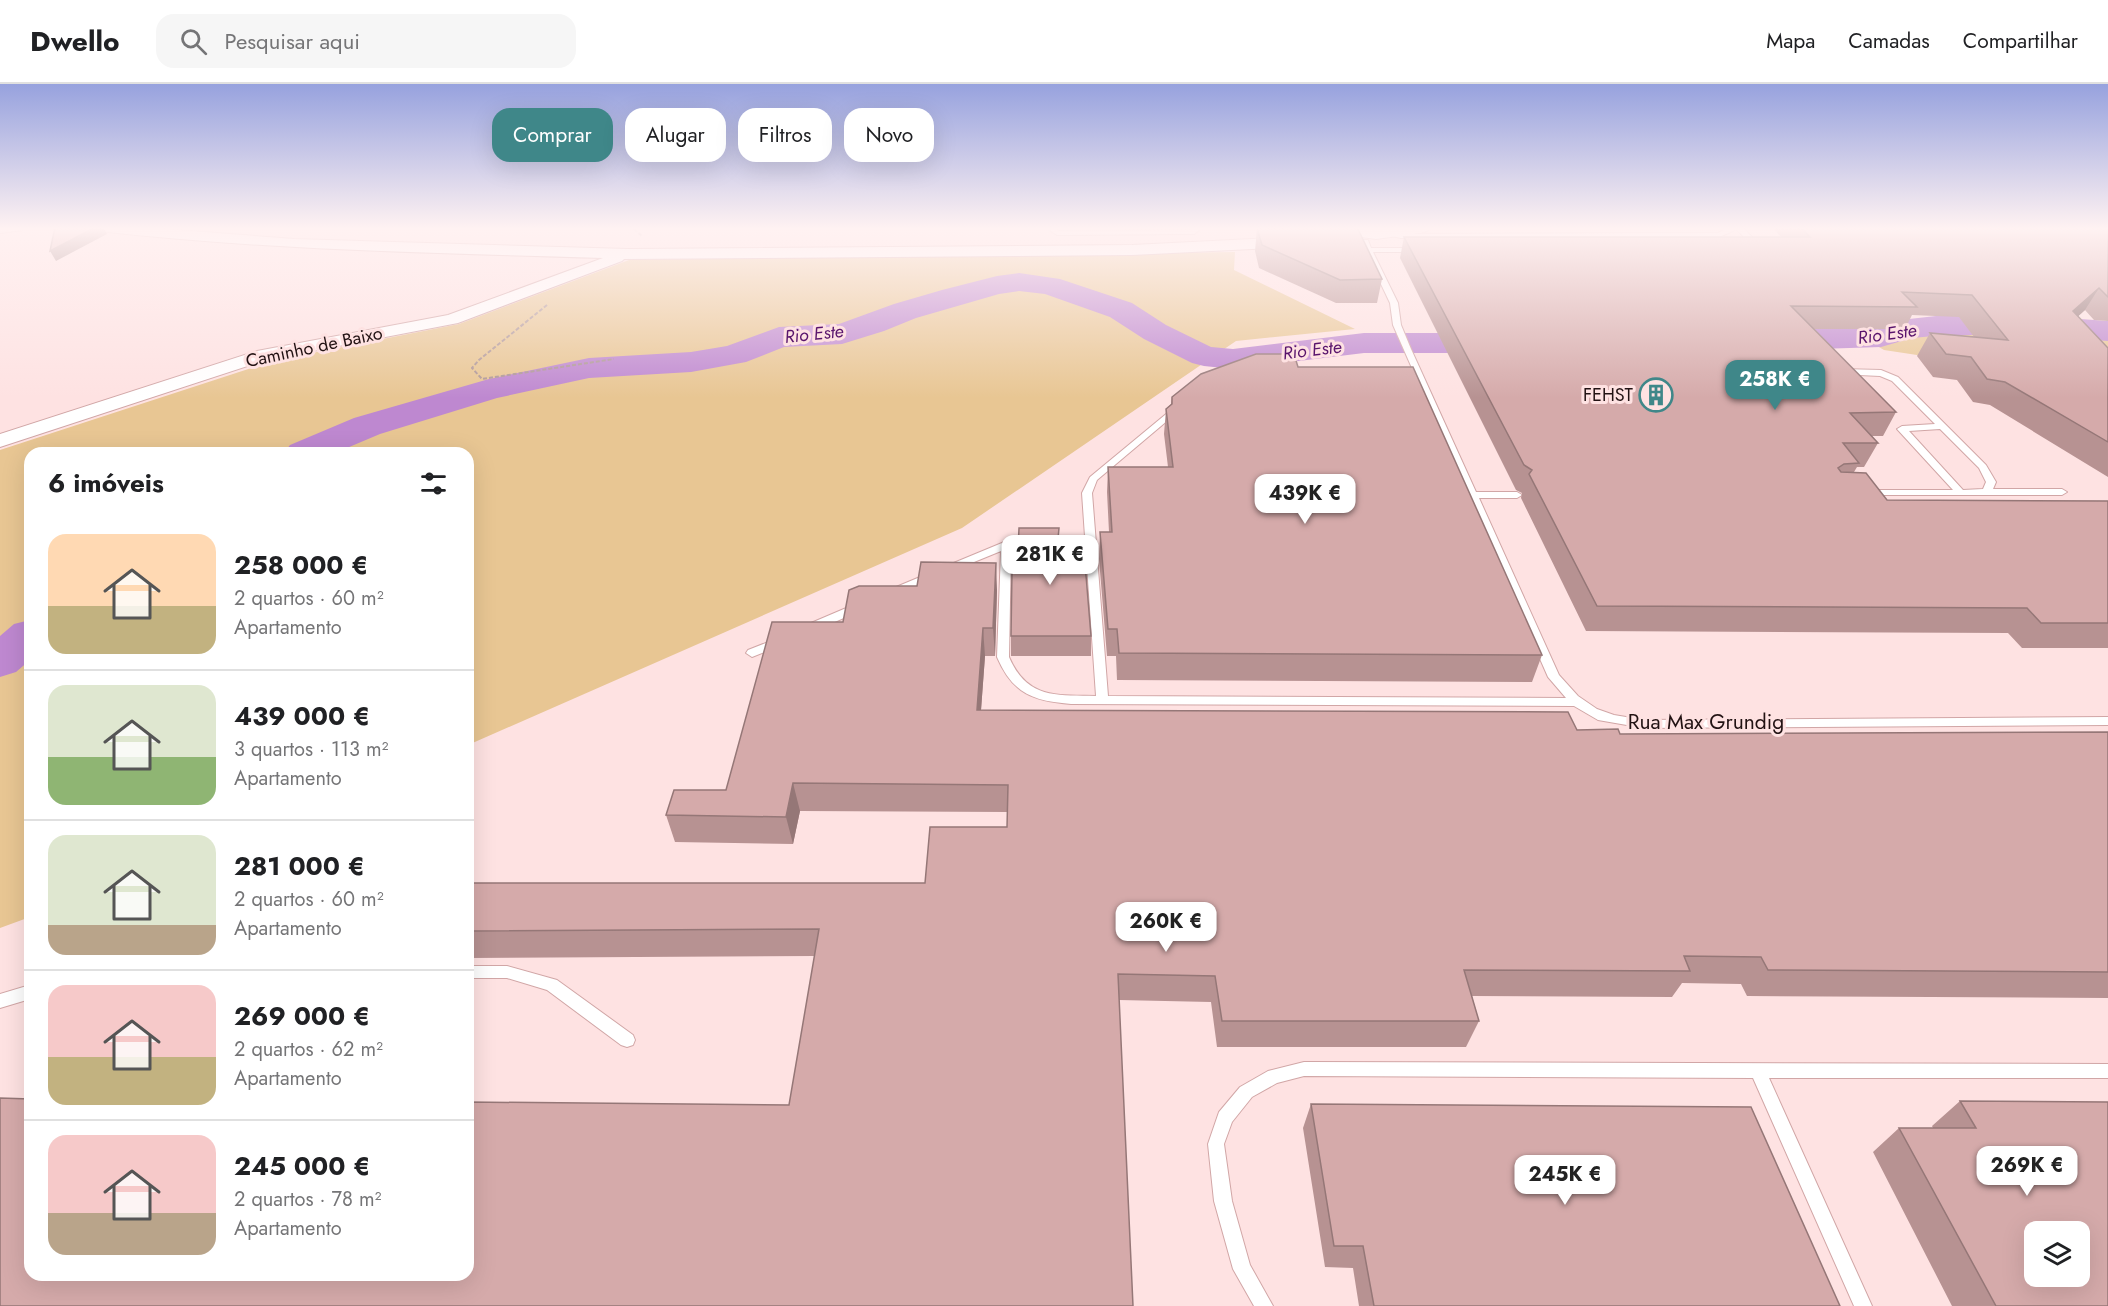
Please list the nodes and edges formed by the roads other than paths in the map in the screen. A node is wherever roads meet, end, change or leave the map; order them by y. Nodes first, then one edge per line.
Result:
1 (545, 284) edge
2 (1388, 284) edge
3 (1831, 372) edge
4 (1188, 400) edge
5 (1942, 426) junction
6 (0, 441) edge
7 (2062, 492) dead end
8 (1856, 493) edge
9 (1961, 493) junction
10 (1981, 493) junction
11 (1473, 495) junction
12 (1517, 495) dead end
13 (1046, 539) edge
14 (1006, 546) junction
15 (753, 653) dead end
16 (1102, 699) junction
17 (1574, 702) junction
18 (2108, 721) edge
19 (474, 972) edge
20 (24, 994) edge
21 (0, 1001) edge
22 (627, 1040) dead end
23 (1758, 1070) junction
24 (2108, 1071) edge
25 (1264, 1306) edge
26 (1863, 1306) edge

1 - 6 street, Caminho de Baixo
2 - 11 lane, Rua Max Grundig
3 - 5 lane
4 - 16 lane
5 - 9 lane
5 - 10 lane
7 - 10 lane
8 - 9 lane
9 - 10 lane
11 - 12 lane
11 - 17 lane, Rua Max Grundig
13 - 14 lane
14 - 15 lane
14 - 16 lane
16 - 17 lane
17 - 18 lane, Rua Max Grundig
19 - 22 lane
20 - 21 lane
23 - 24 lane
23 - 25 lane
23 - 26 lane

